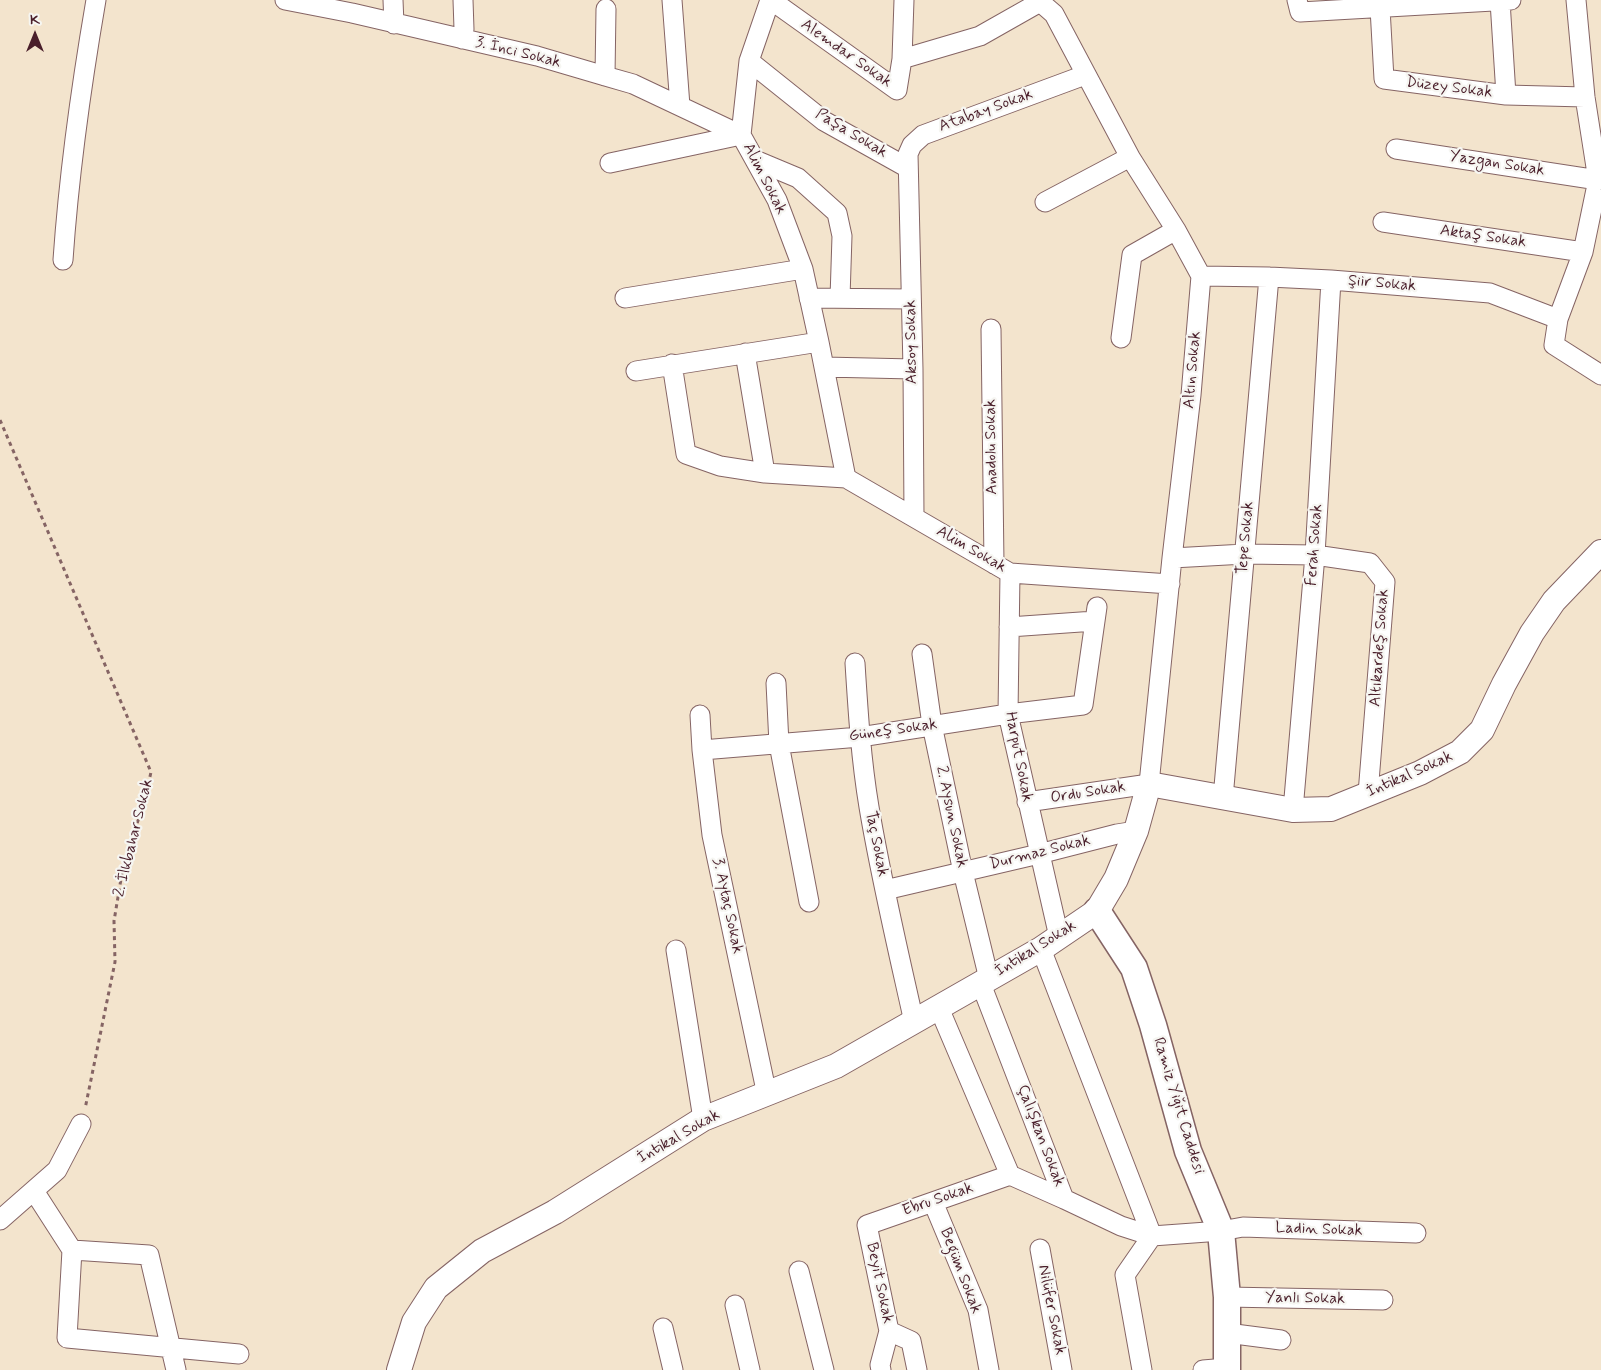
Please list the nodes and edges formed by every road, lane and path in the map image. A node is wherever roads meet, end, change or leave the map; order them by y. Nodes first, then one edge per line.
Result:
1 (96, 0) edge
2 (285, 0) edge
3 (393, 0) edge
4 (463, 0) edge
5 (672, 0) edge
6 (770, 0) edge
7 (904, 0) edge
8 (1511, 0) edge
9 (1576, 0) edge
10 (1039, 1) edge
11 (1500, 1) edge
12 (1298, 6) edge
13 (1380, 8) junction
14 (606, 9) dead end
15 (394, 24) junction
16 (462, 39) junction
17 (902, 58) junction
18 (749, 61) junction
19 (1085, 74) junction
20 (605, 76) junction
21 (1506, 95) junction
22 (1585, 97) junction
23 (680, 106) junction
24 (741, 135) junction
25 (1396, 149) dead end
26 (1130, 157) junction
27 (755, 160) junction
28 (610, 163) dead end
29 (908, 168) junction
30 (1598, 180) junction
31 (1045, 202) dead end
32 (1383, 222) dead end
33 (1176, 230) junction
34 (1583, 252) junction
35 (63, 260) dead end
36 (803, 269) junction
37 (1201, 276) junction
38 (1269, 277) junction
39 (1331, 280) junction
40 (624, 298) dead end
41 (810, 298) junction
42 (840, 298) junction
43 (911, 299) junction
44 (1558, 319) junction
45 (991, 329) dead end
46 (1122, 338) dead end
47 (819, 342) junction
48 (745, 353) junction
49 (672, 364) junction
50 (824, 368) junction
51 (913, 369) junction
52 (636, 371) dead end
53 (1601, 376) edge
54 (0, 420) edge
55 (765, 473) junction
56 (846, 478) junction
57 (914, 517) junction
58 (1601, 552) edge
59 (1245, 554) junction
60 (1315, 555) junction
61 (1172, 558) junction
62 (1002, 569) junction
63 (1170, 584) junction
64 (1009, 627) junction
65 (922, 654) dead end
66 (855, 663) dead end
67 (776, 683) dead end
68 (1008, 714) junction
69 (700, 715) dead end
70 (932, 725) junction
71 (860, 737) junction
72 (779, 744) junction
73 (702, 750) junction
74 (1149, 784) junction
75 (1368, 794) junction
76 (1223, 798) junction
77 (1027, 802) junction
78 (1293, 810) junction
79 (1136, 832) junction
80 (1039, 854) junction
81 (963, 872) junction
82 (885, 890) junction
83 (809, 902) dead end
84 (1097, 911) junction
85 (1050, 943) junction
86 (676, 950) dead end
87 (985, 981) junction
88 (939, 1008) junction
89 (914, 1022) junction
90 (767, 1094) junction
91 (703, 1119) junction
92 (81, 1124) joint
93 (1010, 1175) junction
94 (34, 1191) junction
95 (1064, 1199) junction
96 (934, 1202) junction
97 (8, 1205) edge
98 (0, 1220) edge
99 (867, 1225) joint
100 (1221, 1231) junction
101 (1416, 1233) dead end
102 (1152, 1236) junction
103 (1040, 1249) dead end
104 (72, 1250) junction
105 (799, 1271) dead end
106 (1227, 1297) junction
107 (1383, 1300) dead end
108 (735, 1305) dead end
109 (663, 1328) dead end
110 (889, 1331) junction
111 (1227, 1333) junction
112 (1281, 1340) dead end
113 (170, 1348) junction
114 (239, 1354) dead end
115 (1219, 1369) edge
116 (176, 1370) edge
117 (399, 1370) edge
118 (673, 1370) edge
119 (750, 1370) edge
120 (824, 1370) edge
121 (881, 1370) edge
122 (917, 1370) edge
123 (989, 1370) edge
124 (1062, 1370) edge
125 (1142, 1370) edge

1 - 35 street
2 - 15 street, 3. İnci Sokak
3 - 15 street
4 - 16 street
5 - 23 street
6 - 17 street, Alemdar Sokak
6 - 18 street, Alim Sokak
7 - 17 street
8 - 11 street
9 - 22 street
10 - 17 street
10 - 19 street
11 - 13 street
11 - 21 street
12 - 13 street
13 - 21 street, Düzey Sokak
14 - 20 street
15 - 16 street, 3. İnci Sokak
16 - 20 street, 3. İnci Sokak
18 - 24 street, Alim Sokak
18 - 29 street, Paşa Sokak
19 - 26 street
19 - 29 street, Atabay Sokak
20 - 23 street, 3. İnci Sokak
21 - 22 street, Düzey Sokak
22 - 30 street
23 - 24 street, 3. İnci Sokak
24 - 27 street, Alim Sokak
24 - 28 street
25 - 30 street, Yazgan Sokak
26 - 31 street
26 - 33 street
27 - 36 street, Alim Sokak
27 - 42 street
29 - 43 street, Aksoy Sokak
30 - 34 street
32 - 34 street, Aktaş Sokak
33 - 37 street
33 - 46 street
34 - 44 street
36 - 40 street
36 - 41 street, Alim Sokak
37 - 38 street, Şiir Sokak
37 - 61 street, Altın Sokak
38 - 39 street, Şiir Sokak
38 - 59 street, Tepe Sokak
39 - 44 street, Şiir Sokak
39 - 60 street, Ferah Sokak
41 - 42 street
41 - 47 street, Alim Sokak
42 - 43 street
43 - 51 street, Aksoy Sokak
44 - 53 street
45 - 62 street, Anadolu Sokak
47 - 48 street
47 - 50 street, Alim Sokak
48 - 49 street
48 - 55 street
49 - 52 street
49 - 55 street, Alim Sokak
50 - 51 street
50 - 56 street, Alim Sokak
51 - 57 street, Aksoy Sokak
54 - 92 path, 2. İlkbahar Sokak
55 - 56 street, Alim Sokak
56 - 57 street, Alim Sokak
57 - 62 street, Alim Sokak
58 - 75 street, İntikal Sokak
59 - 60 street, Altıkardeş Sokak
59 - 61 street, Altıkardeş Sokak
59 - 76 street, Tepe Sokak
60 - 75 street, Altıkardeş Sokak
60 - 78 street, Ferah Sokak
61 - 63 street, Altın Sokak
62 - 63 street, Alim Sokak
62 - 64 street, Harput Sokak
63 - 74 street, Altın Sokak
64 - 68 street, Harput Sokak
64 - 68 street, Güneş Sokak
65 - 70 street, 2. Aysun Sokak
66 - 71 street, Taç Sokak
67 - 72 street
68 - 70 street, Güneş Sokak
68 - 77 street, Harput Sokak
69 - 73 street, 3. Aytaç Sokak
70 - 71 street, Güneş Sokak
70 - 81 street, 2. Aysun Sokak
71 - 72 street, Güneş Sokak
71 - 82 street, Taç Sokak
72 - 73 street, Güneş Sokak
72 - 83 street
73 - 90 street, 3. Aytaç Sokak
74 - 76 street, İntikal Sokak
74 - 77 street, Ordu Sokak
74 - 79 street, İntikal Sokak
75 - 78 street, İntikal Sokak
76 - 78 street, İntikal Sokak
77 - 80 street, Harput Sokak
79 - 80 street, Durmaz Sokak
79 - 84 street, İntikal Sokak
80 - 81 street, Durmaz Sokak
80 - 85 street, Harput Sokak
81 - 82 street, Durmaz Sokak
81 - 87 street, 2. Aysun Sokak
82 - 89 street, Taç Sokak
84 - 85 street, İntikal Sokak
84 - 100 main road, Ramiz Yiğit Caddesi
85 - 87 street, İntikal Sokak
85 - 102 street, Harput Sokak
86 - 91 street
87 - 88 street, İntikal Sokak
87 - 95 street, Çalışkan Sokak
88 - 89 street, İntikal Sokak
88 - 93 street
89 - 90 street, İntikal Sokak
90 - 91 street, İntikal Sokak
91 - 117 street, İntikal Sokak
92 - 94 street
93 - 95 street
93 - 96 street, Ebru Sokak
94 - 97 street
94 - 104 street
95 - 102 street, Çalışkan Sokak
96 - 99 street, Ebru Sokak
96 - 123 street, Begüm Sokak
97 - 98 street
99 - 110 street, Beyit Sokak
100 - 101 street, Ladin Sokak
100 - 102 street, Çalışkan Sokak
100 - 106 main road, Ramiz Yiğit Caddesi
102 - 125 street
103 - 124 street, Nilüfer Sokak
104 - 113 street
104 - 113 street
105 - 120 street
106 - 107 street, Yanlı Sokak
106 - 111 main road, Ramiz Yiğit Caddesi
108 - 119 street
109 - 118 street
110 - 121 street, Beyit Sokak
110 - 122 street
111 - 112 street
111 - 115 main road, Ramiz Yiğit Caddesi
113 - 114 street
113 - 116 street

